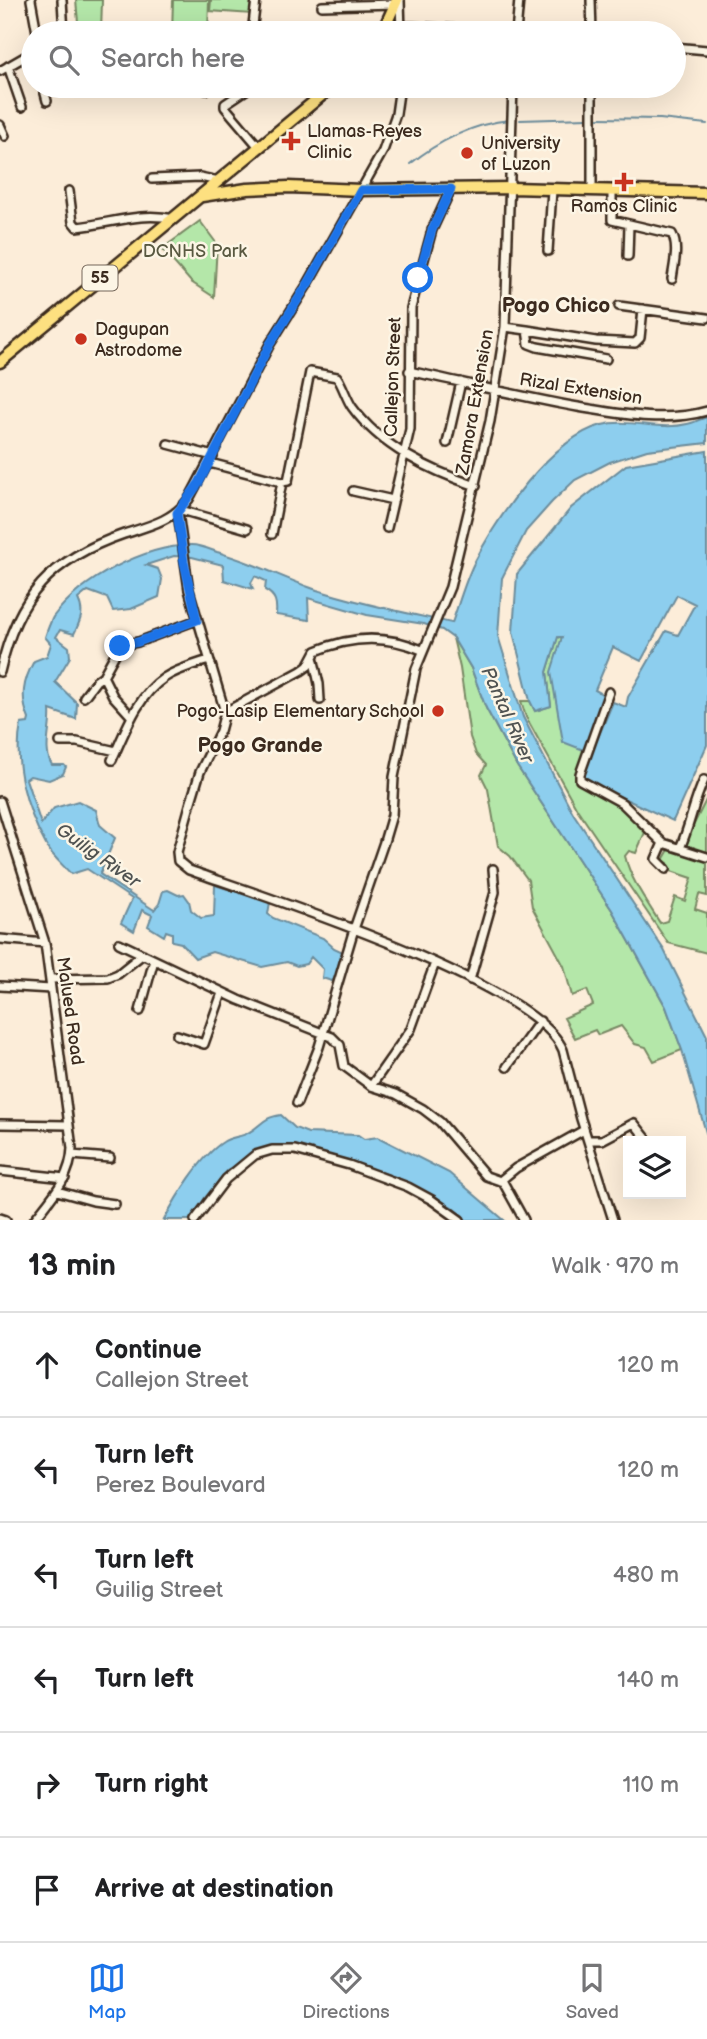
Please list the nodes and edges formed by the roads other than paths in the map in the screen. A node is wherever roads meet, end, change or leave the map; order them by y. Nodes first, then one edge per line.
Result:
1 (31, 0) edge
2 (62, 0) edge
3 (256, 0) edge
4 (519, 0) edge
5 (591, 0) edge
6 (397, 1) edge
7 (321, 6) dead end
8 (35, 21) edge
9 (63, 21) edge
10 (253, 21) edge
11 (388, 21) edge
12 (400, 21) edge
13 (517, 21) edge
14 (592, 21) edge
15 (686, 48) edge
16 (707, 50) edge
17 (21, 59) edge
18 (8, 66) junction
19 (0, 71) edge
20 (46, 98) edge
21 (234, 98) edge
22 (319, 98) edge
23 (398, 98) edge
24 (513, 98) edge
25 (592, 98) edge
26 (47, 101) dead end
27 (22, 107) dead end
28 (0, 125) edge
29 (5, 136) dead end
30 (260, 147) junction
31 (152, 179) dead end
32 (219, 181) junction
33 (511, 188) junction
34 (451, 189) junction
35 (361, 190) junction
36 (552, 190) junction
37 (69, 191) dead end
38 (592, 191) junction
39 (612, 192) junction
40 (707, 193) edge
41 (202, 196) junction
42 (174, 219) junction
43 (629, 224) junction
44 (548, 251) dead end
45 (628, 256) dead end
46 (672, 279) dead end
47 (619, 306) dead end
48 (643, 309) junction
49 (707, 318) edge
50 (505, 327) junction
51 (527, 330) junction
52 (606, 359) dead end
53 (0, 362) edge
54 (409, 371) junction
55 (461, 382) junction
56 (495, 390) junction
57 (707, 411) edge
58 (447, 443) dead end
59 (168, 444) dead end
60 (405, 454) junction
61 (212, 459) junction
62 (282, 482) junction
63 (475, 486) junction
64 (353, 491) dead end
65 (393, 500) junction
66 (179, 511) junction
67 (387, 528) dead end
68 (247, 529) dead end
69 (272, 534) dead end
70 (197, 620) junction
71 (422, 650) junction
72 (313, 657) junction
73 (209, 660) junction
74 (0, 672) edge
75 (103, 676) junction
76 (609, 692) dead end
77 (84, 697) dead end
78 (320, 700) dead end
79 (225, 712) junction
80 (132, 717) junction
81 (60, 742) dead end
82 (116, 751) junction
83 (112, 760) dead end
84 (704, 780) dead end
85 (0, 801) edge
86 (2, 813) edge
87 (663, 843) junction
88 (680, 848) junction
89 (707, 857) edge
90 (494, 869) dead end
91 (666, 869) dead end
92 (354, 929) junction
93 (0, 939) edge
94 (45, 943) junction
95 (119, 943) dead end
96 (142, 954) junction
97 (154, 960) junction
98 (435, 964) junction
99 (50, 979) junction
100 (470, 980) junction
101 (0, 986) edge
102 (51, 989) junction
103 (222, 993) junction
104 (139, 1011) dead end
105 (540, 1021) junction
106 (324, 1034) junction
107 (177, 1035) dead end
108 (507, 1067) dead end
109 (371, 1086) junction
110 (297, 1103) dead end
111 (0, 1124) edge
112 (69, 1125) junction
113 (584, 1130) junction
114 (644, 1136) edge
115 (588, 1140) junction
116 (72, 1155) junction
117 (110, 1158) dead end
118 (0, 1171) edge
119 (65, 1178) junction
120 (500, 1181) junction
121 (57, 1191) junction
122 (115, 1204) dead end
123 (0, 1218) edge
124 (6, 1220) edge
125 (34, 1220) edge
126 (195, 1220) edge
127 (460, 1220) edge
128 (524, 1220) edge
129 (613, 1220) edge

1 - 8 street
2 - 9 street
3 - 10 street
4 - 13 street
5 - 14 street
6 - 7 street
6 - 11 main road
6 - 12 street
15 - 16 street
17 - 18 street
18 - 19 street
18 - 27 street
20 - 26 street
21 - 30 street
22 - 30 main road, 55
23 - 35 street
24 - 33 street, Zamora Extension
25 - 38 street
28 - 29 street
30 - 32 main road, 55
31 - 32 street
32 - 41 main road, 55
33 - 34 main road
33 - 36 main road
33 - 50 street, Zamora Extension
34 - 35 main road
34 - 54 street, Callejon Street
35 - 41 main road
35 - 61 street
36 - 38 main road
36 - 44 street
37 - 42 street
38 - 39 main road
39 - 40 main road
39 - 43 street
41 - 42 main road, 55
42 - 53 main road, 55
43 - 45 street
43 - 46 street
47 - 48 street
48 - 49 street
48 - 51 street
50 - 51 street
50 - 56 street, Zamora Extension
51 - 52 street
54 - 55 street, Rizal Extension
54 - 60 street, Callejon Street
55 - 56 street, Rizal Extension
55 - 58 street
56 - 57 street, Rizal Extension
56 - 63 street, Zamora Extension
59 - 61 street
60 - 62 street
60 - 63 street
60 - 65 street, Callejon Street
61 - 62 street
61 - 66 street
62 - 69 street
63 - 71 street, Zamora Extension
64 - 65 street
65 - 67 street, Callejon Street
66 - 68 street
66 - 70 street
66 - 74 street
70 - 73 street
70 - 75 street
71 - 72 street
71 - 92 street, Zamora Extension
72 - 78 street
72 - 79 street
73 - 79 street
73 - 80 street
75 - 77 street
75 - 80 street
76 - 87 street
79 - 92 street
80 - 82 street
81 - 82 street
82 - 83 street
84 - 88 street
85 - 86 street, Malued Road
86 - 94 street, Malued Road
87 - 88 street
87 - 91 street
88 - 89 street
90 - 100 street
92 - 98 street
92 - 106 street, Zamora Extension
93 - 94 street
94 - 99 street, Malued Road
95 - 96 street
96 - 97 street
96 - 99 street
97 - 103 street
97 - 104 street
98 - 100 street
98 - 109 street
99 - 102 street, Malued Road
100 - 105 street
101 - 102 street
102 - 112 street, Malued Road
103 - 106 street
103 - 107 street
105 - 108 street
105 - 113 street
106 - 109 street
106 - 110 street, Zamora Extension
109 - 120 street
111 - 112 street
112 - 116 street, Malued Road
113 - 115 street
113 - 120 street
114 - 115 street
115 - 129 street
116 - 117 street
116 - 119 street, Malued Road
118 - 119 street
119 - 121 street, Malued Road
120 - 128 street
121 - 122 street
121 - 125 street, Malued Road
123 - 124 street
126 - 127 street

